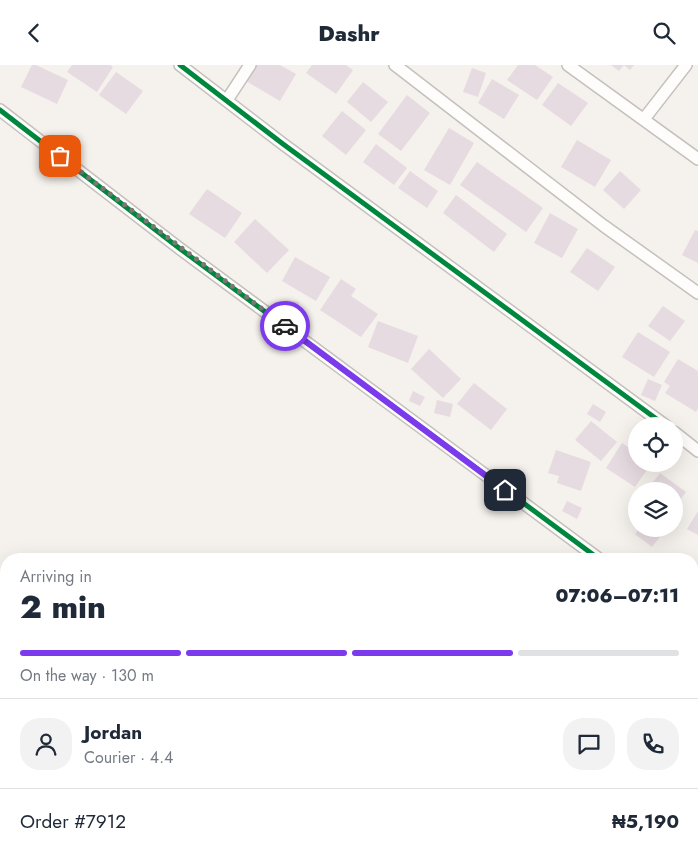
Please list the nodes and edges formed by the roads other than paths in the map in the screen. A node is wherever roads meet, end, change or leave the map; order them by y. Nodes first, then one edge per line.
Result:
1 (180, 65) edge
2 (250, 65) edge
3 (395, 65) edge
4 (568, 65) edge
5 (686, 65) edge
6 (226, 100) junction
7 (0, 110) edge
8 (644, 119) junction
9 (698, 159) edge
10 (698, 293) edge
11 (654, 417) edge
12 (683, 439) edge
13 (698, 451) edge
14 (591, 553) edge

1 - 6 street
2 - 6 street
3 - 10 street
4 - 8 street
5 - 8 street
6 - 11 street
7 - 14 street
8 - 9 street
12 - 13 street

